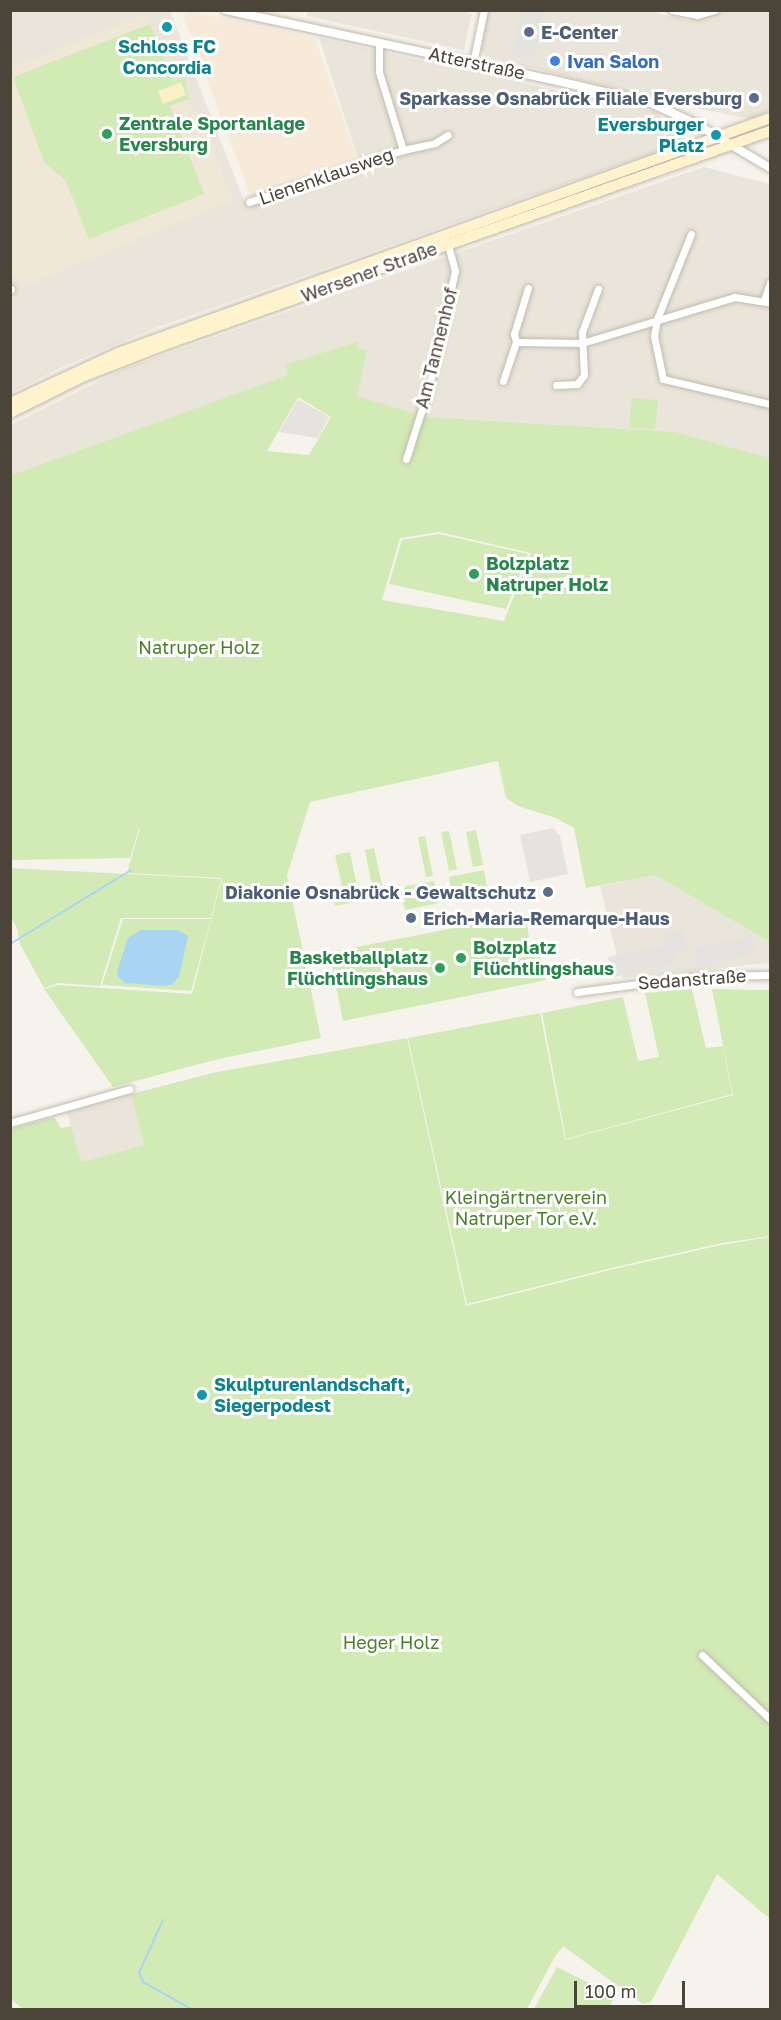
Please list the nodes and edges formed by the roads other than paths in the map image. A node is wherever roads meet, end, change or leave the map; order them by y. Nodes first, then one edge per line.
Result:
1 (226, 10) edge
2 (484, 10) edge
3 (672, 10) edge
4 (715, 10) edge
5 (379, 43) junction
6 (473, 63) junction
7 (771, 118) edge
8 (771, 131) edge
9 (448, 135) dead end
10 (720, 138) junction
11 (733, 146) junction
12 (403, 150) junction
13 (771, 168) edge
14 (249, 202) dead end
15 (691, 234) dead end
16 (446, 240) junction
17 (771, 283) edge
18 (528, 288) dead end
19 (598, 289) dead end
20 (767, 302) edge
21 (657, 319) junction
22 (516, 342) junction
23 (582, 344) junction
24 (503, 381) dead end
25 (556, 385) dead end
26 (10, 403) edge
27 (771, 404) edge
28 (10, 413) edge
29 (406, 459) dead end
30 (771, 975) edge
31 (577, 992) dead end
32 (129, 1089) dead end
33 (10, 1123) edge
34 (702, 1655) dead end
35 (771, 1719) edge

1 - 5 street, Atterstraße
2 - 6 street
3 - 4 street
5 - 6 street, Atterstraße
5 - 12 street
6 - 10 street, Atterstraße
7 - 10 main road, Wersener Straße
8 - 11 main road, Wersener Straße
9 - 12 street, Lienenklausweg
10 - 11 street
10 - 16 main road, Wersener Straße
11 - 13 street
11 - 16 main road, Wersener Straße
12 - 14 street, Lienenklausweg
15 - 21 street
16 - 26 main road, Wersener Straße
16 - 28 main road, Wersener Straße
16 - 29 street, Am Tannenhof
17 - 20 street
18 - 22 street
19 - 23 street
20 - 21 street
21 - 23 street
21 - 27 street
22 - 23 street
22 - 24 street
23 - 25 street
30 - 31 street, Sedanstraße
32 - 33 street
34 - 35 street

